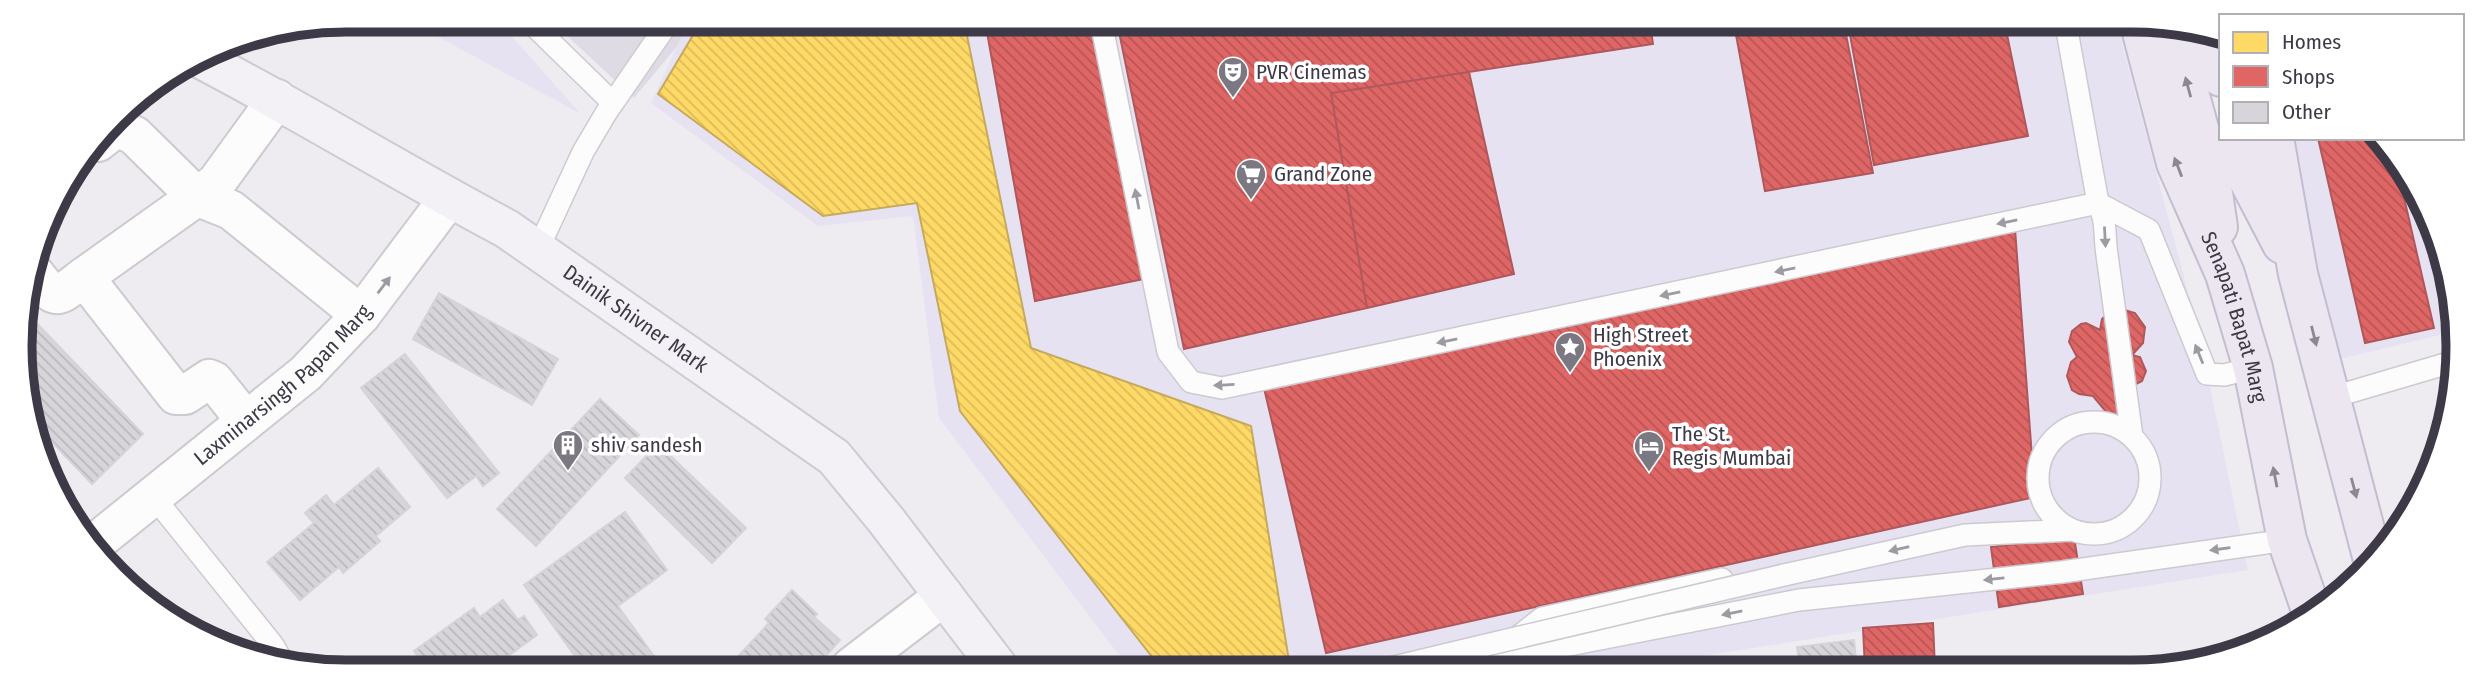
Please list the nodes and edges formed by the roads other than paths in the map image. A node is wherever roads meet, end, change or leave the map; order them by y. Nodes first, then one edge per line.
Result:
1 (540, 32) edge
2 (662, 32) edge
3 (1103, 32) edge
4 (2067, 32) edge
5 (2142, 32) edge
6 (2173, 34) edge
7 (2211, 41) edge
8 (209, 63) edge
9 (2219, 70) edge
10 (277, 99) junction
11 (613, 103) junction
12 (116, 130) edge
13 (2238, 140) edge
14 (2274, 140) edge
15 (196, 196) junction
16 (449, 198) junction
17 (2098, 203) junction
18 (538, 249) junction
19 (2225, 274) junction
20 (2298, 274) junction
21 (84, 277) junction
22 (39, 279) edge
23 (361, 315) junction
24 (2446, 364) edge
25 (2253, 368) junction
26 (2330, 398) junction
27 (247, 421) junction
28 (2132, 437) junction
29 (153, 496) junction
30 (2073, 530) junction
31 (99, 540) edge
32 (2287, 541) junction
33 (2371, 551) edge
34 (944, 596) junction
35 (1799, 600) junction
36 (2309, 605) edge
37 (277, 652) edge
38 (861, 660) edge
39 (993, 660) edge
40 (1424, 660) edge
41 (1490, 660) edge
42 (1497, 660) edge

1 - 11 lane
2 - 11 lane
17 -> 3 lane
4 - 17 lane
19 -> 5 main road, Senapati Bapat Marg
19 -> 6 main road
7 - 9 main road
8 - 10 main road, Dainik Shivner Mark
10 - 15 street
10 - 16 main road, Dainik Shivner Mark
11 - 18 lane
12 - 15 street
13 - 20 main road
14 - 20 main road
15 - 21 street
15 - 23 street
16 - 18 main road, Dainik Shivner Mark
23 -> 16 street, Laxminarsingh Papan Marg
25 -> 17 lane
17 -> 28 lane
18 - 34 main road, Dainik Shivner Mark
19 - 25 main road, Senapati Bapat Marg
20 -> 26 main road
21 - 22 street
21 - 27 street
23 - 27 street, Laxminarsingh Papan Marg
24 - 26 lane
32 -> 25 main road, Senapati Bapat Marg
26 -> 33 main road
27 - 29 street, Laxminarsingh Papan Marg
28 - 30 lane
28 - 30 lane
29 - 31 street, Laxminarsingh Papan Marg
29 - 37 lane
30 -> 40 lane, bridge
32 -> 35 lane
32 - 36 main road, Senapati Bapat Marg
34 - 38 street
34 - 39 main road, Dainik Shivner Mark
35 - 41 lane
35 -> 42 lane

